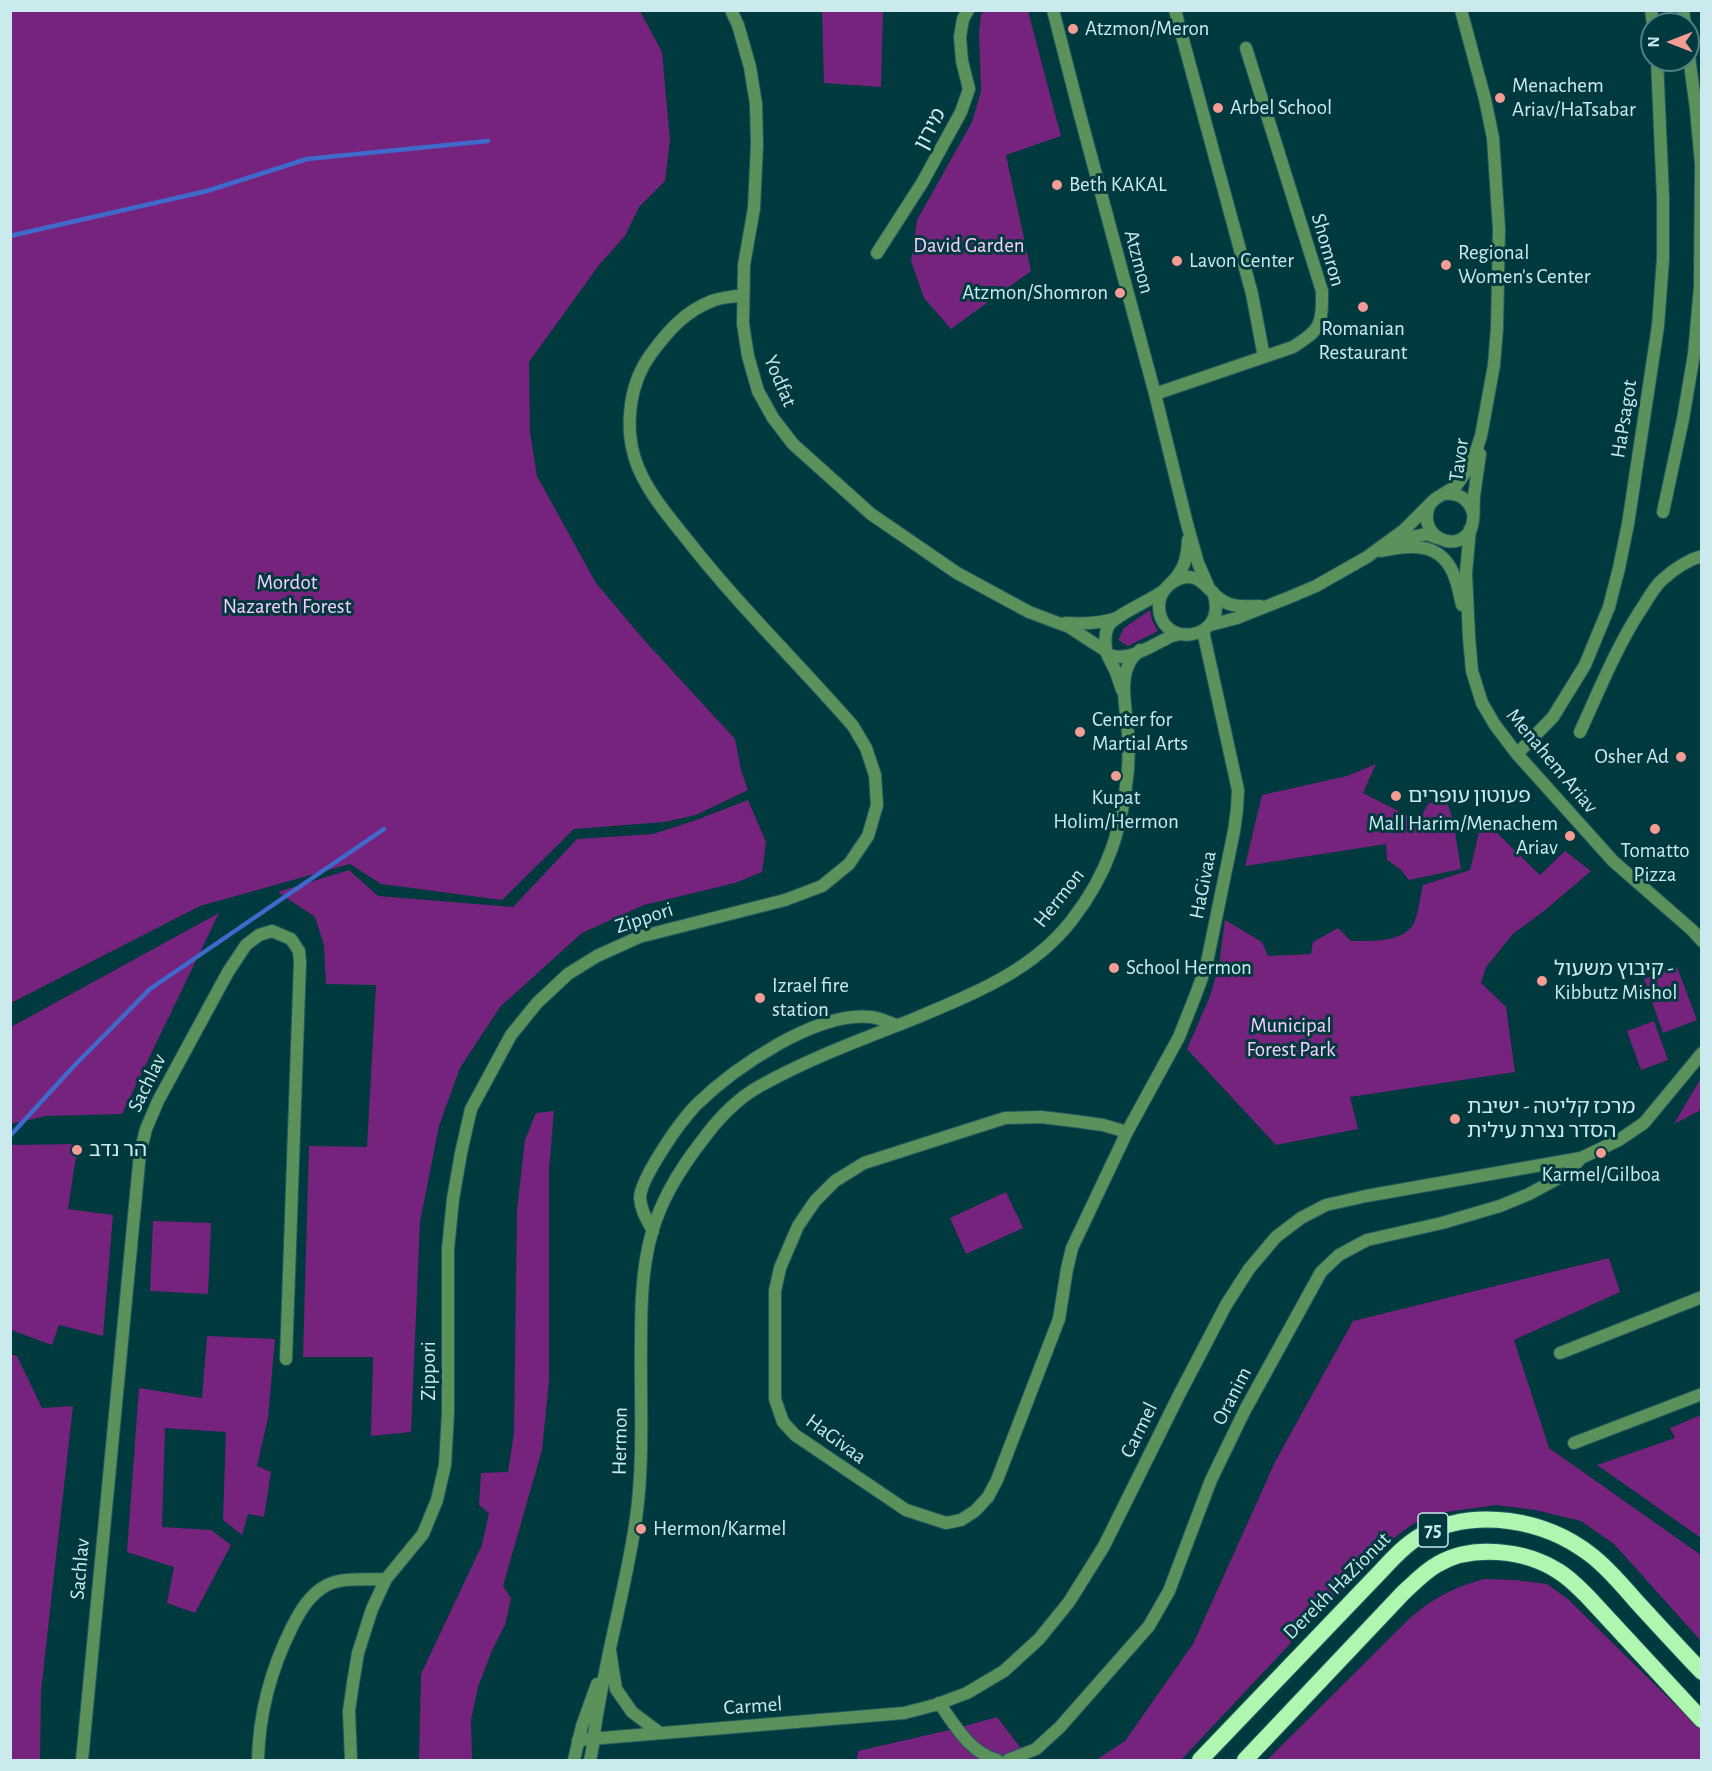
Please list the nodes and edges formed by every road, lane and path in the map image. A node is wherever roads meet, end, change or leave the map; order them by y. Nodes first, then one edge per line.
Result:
1 (731, 10) edge
2 (968, 10) edge
3 (1053, 10) edge
4 (1175, 10) edge
5 (1461, 10) edge
6 (1246, 48) dead end
7 (1658, 72) edge
8 (1691, 72) edge
9 (877, 254) dead end
10 (743, 296) junction
11 (1264, 357) junction
12 (1155, 394) junction
13 (1484, 424) junction
14 (1442, 495) junction
15 (1429, 505) junction
16 (1663, 512) dead end
17 (1473, 515) junction
18 (1187, 524) junction
19 (1470, 529) junction
20 (1441, 539) junction
21 (1389, 542) junction
22 (1373, 553) junction
23 (1701, 556) edge
24 (1466, 573) junction
25 (1167, 587) junction
26 (1211, 590) junction
27 (1270, 605) junction
28 (1117, 618) junction
29 (1058, 622) junction
30 (1206, 628) junction
31 (1469, 633) junction
32 (1180, 634) junction
33 (1140, 650) junction
34 (1107, 652) junction
35 (1126, 708) junction
36 (1580, 732) dead end
37 (1517, 754) junction
38 (1697, 933) edge
39 (1701, 941) edge
40 (897, 1025) junction
41 (1701, 1053) edge
42 (1127, 1132) junction
43 (1581, 1158) junction
44 (652, 1232) junction
45 (1701, 1298) edge
46 (1560, 1353) dead end
47 (286, 1359) dead end
48 (1701, 1394) edge
49 (1574, 1443) dead end
50 (386, 1579) junction
51 (610, 1650) junction
52 (1701, 1672) edge
53 (939, 1703) junction
54 (1701, 1720) edge
55 (660, 1733) junction
56 (594, 1738) junction
57 (578, 1740) junction
58 (82, 1761) edge
59 (258, 1761) edge
60 (351, 1761) edge
61 (574, 1761) edge
62 (590, 1761) edge
63 (997, 1761) edge
64 (1008, 1761) edge
65 (1200, 1761) edge
66 (1245, 1761) edge

1 - 10 street, Yodfat
2 - 9 street, מירון
3 - 12 street, Atzmon
4 - 11 street
5 - 13 street
6 - 11 street, Shomron
7 - 37 street, HaPsagot
8 - 16 street
10 - 29 street, Yodfat
10 - 50 street, Zippori
11 - 12 street, Shomron
12 - 18 street, Atzmon
13 - 14 street, Tavor
13 - 17 street, Tavor
14 - 15 street
14 - 17 street
15 - 20 street
15 - 21 street
17 - 19 street
18 - 25 street, Atzmon
18 - 26 street, Atzmon
19 - 20 street
19 - 24 street
20 - 21 street
20 - 24 street
21 - 22 street
22 - 27 street
22 - 31 street
23 - 36 street
24 - 31 street, Menahem Ariav
25 - 26 street
25 - 28 street, Yodfat
25 - 32 street
26 - 27 street
26 - 30 street
27 - 30 street
28 - 29 street, Yodfat
28 - 34 street
29 - 34 street, Yodfat
30 - 32 street
30 - 42 street, HaGivaa
31 - 37 street, Menahem Ariav
32 - 33 street
33 - 34 street
33 - 35 street, Hermon
34 - 35 street, Hermon
35 - 40 street, Hermon
37 - 38 street, Menahem Ariav
38 - 39 street
40 - 44 street, Hermon
40 - 44 street
41 - 43 street, Carmel
42 - 42 street, HaGivaa
43 - 53 street, Carmel
43 - 64 street, Oranim
44 - 51 street, Hermon
45 - 46 street
47 - 58 street, Sachlav
48 - 49 street
50 - 59 street
50 - 60 street, Zippori
51 - 55 street
51 - 56 street, Hermon
51 - 57 street, Hermon
52 - 65 highway, Derekh HaZionut / 75
53 - 55 street, Carmel
53 - 63 street
54 - 66 highway, 75
55 - 56 street, Carmel
56 - 57 street, Carmel
56 - 62 street, Hermon
57 - 61 street, Hermon

